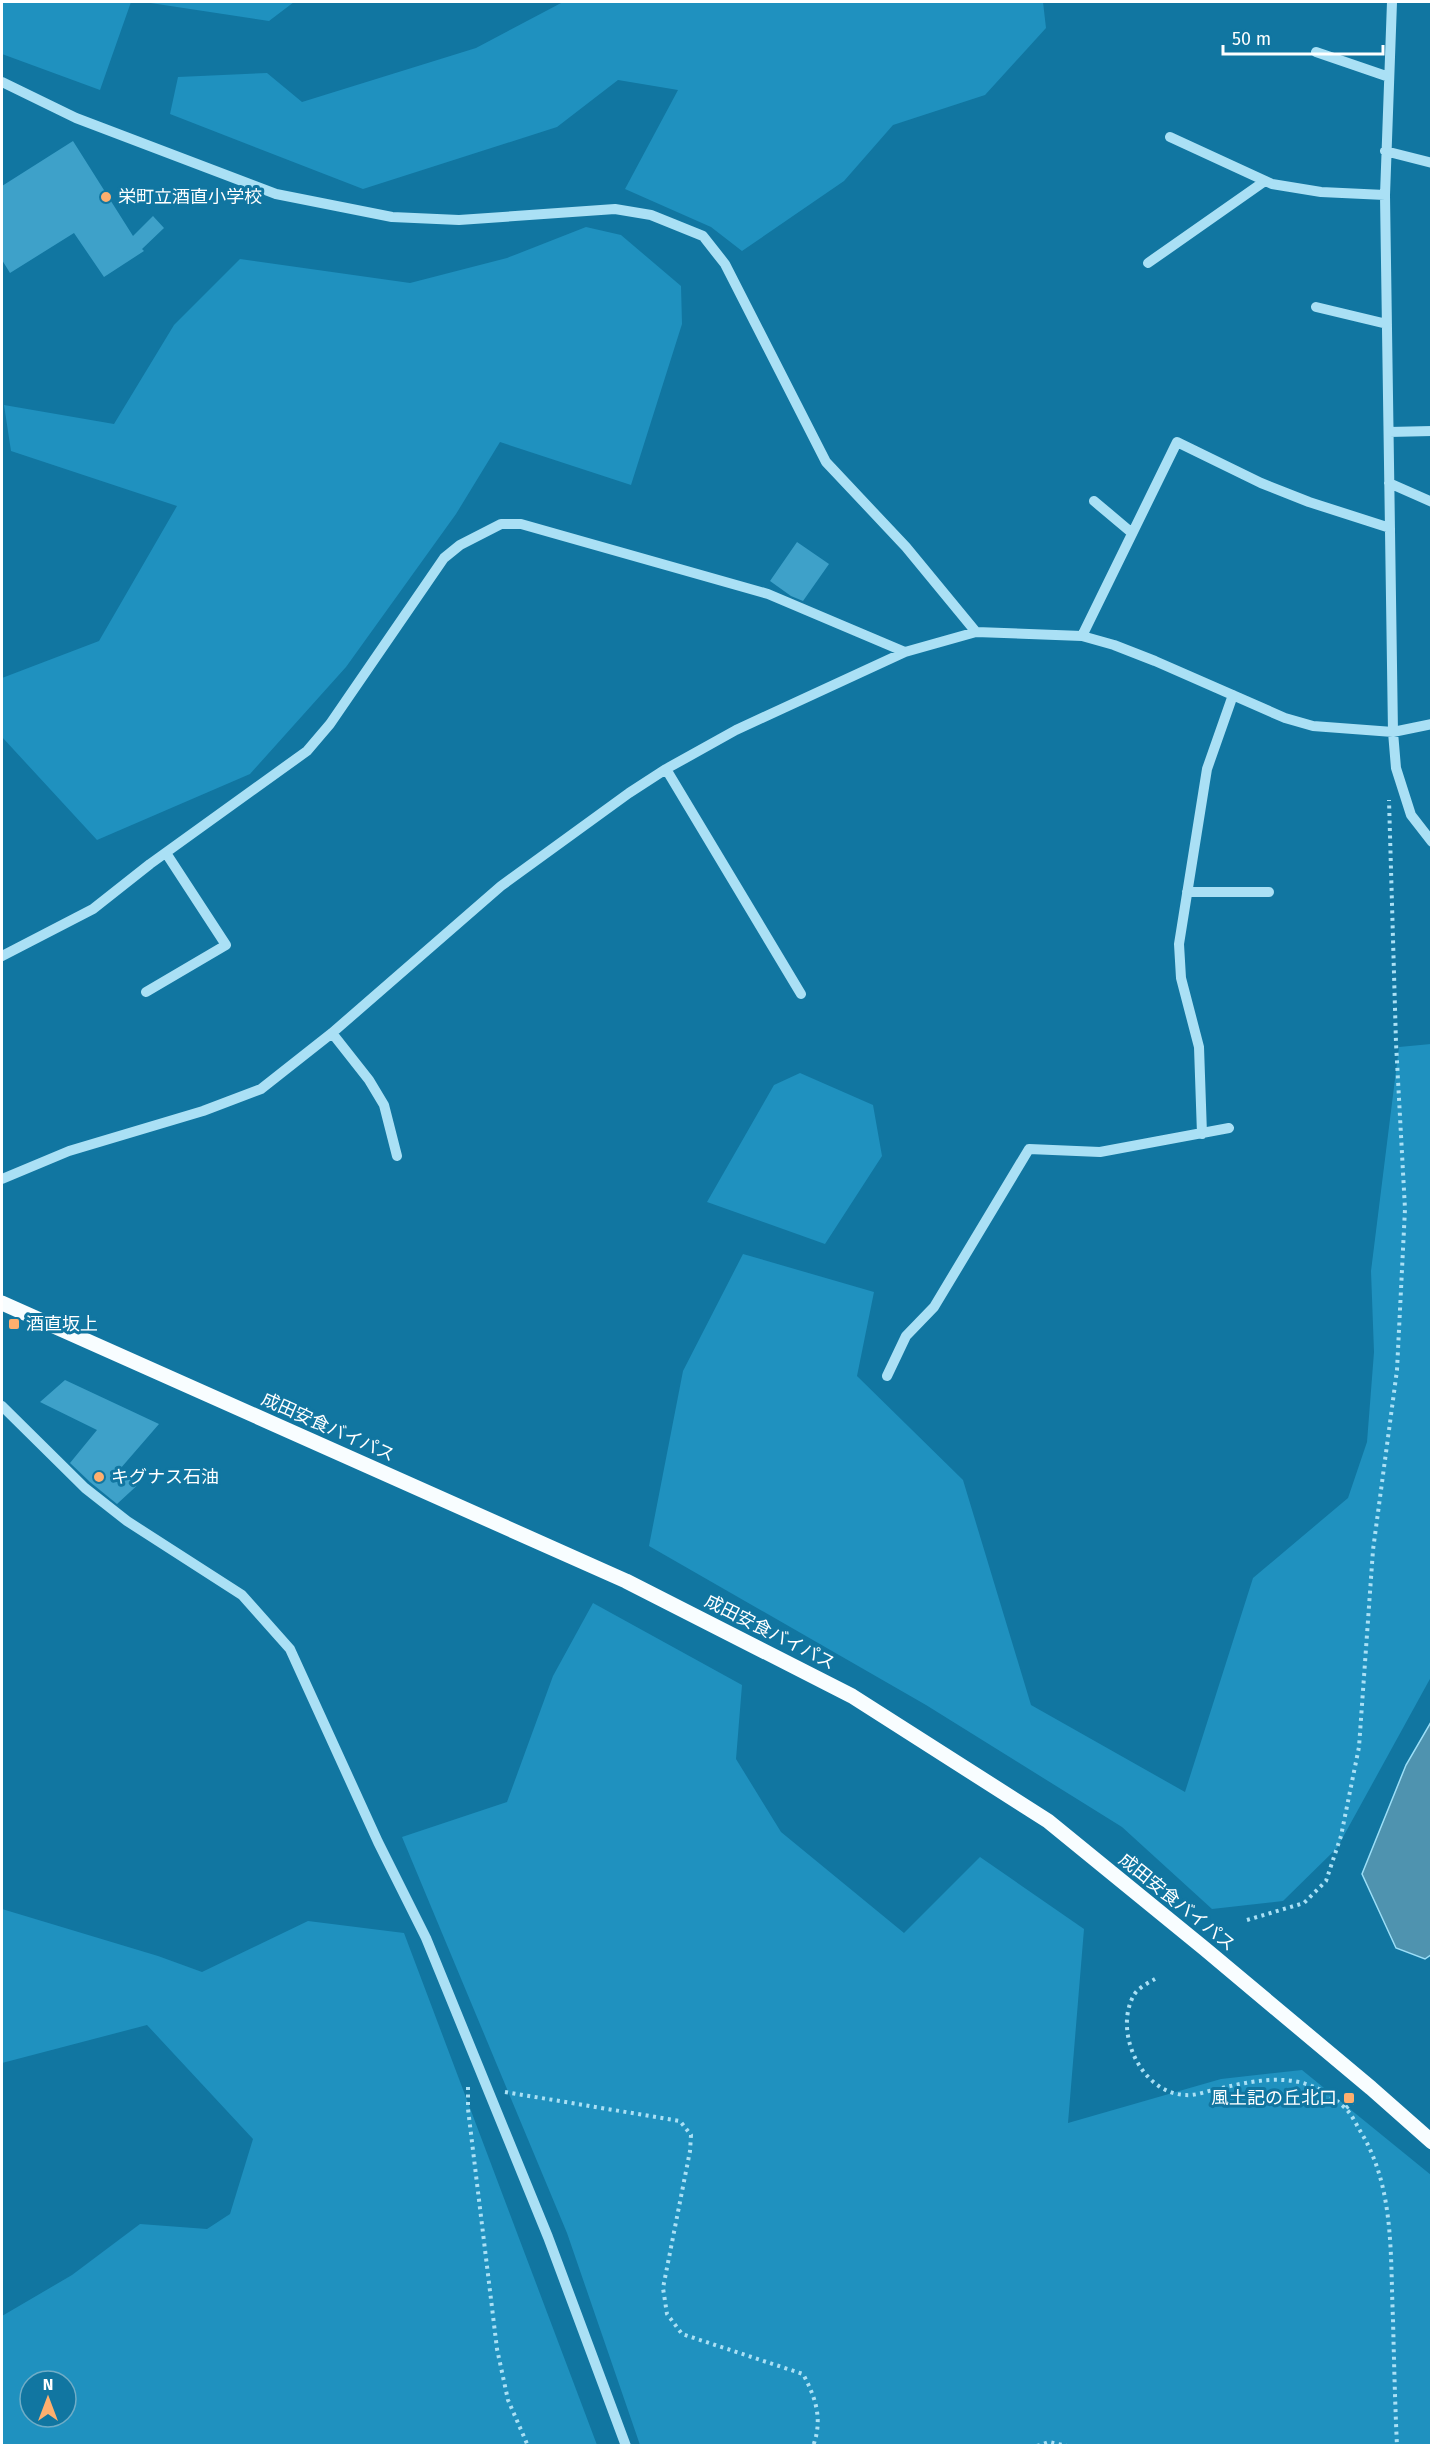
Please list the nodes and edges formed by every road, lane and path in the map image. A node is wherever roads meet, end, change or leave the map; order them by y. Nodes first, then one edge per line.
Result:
1 (1392, 2) edge
2 (1316, 52) dead end
3 (1389, 77) junction
4 (2, 82) edge
5 (1170, 137) dead end
6 (1385, 151) junction
7 (1431, 163) edge
8 (1265, 181) junction
9 (1385, 195) junction
10 (1148, 263) dead end
11 (1316, 307) dead end
12 (1387, 324) junction
13 (1431, 431) edge
14 (1389, 432) junction
15 (1389, 483) junction
16 (1094, 501) dead end
17 (1431, 502) edge
18 (1390, 528) junction
19 (1132, 533) junction
20 (976, 632) junction
21 (1082, 636) junction
22 (905, 652) junction
23 (1233, 695) junction
24 (1431, 724) edge
25 (1393, 732) junction
26 (666, 769) junction
27 (1389, 797) dead end
28 (1431, 842) edge
29 (166, 853) junction
30 (1187, 892) junction
31 (1269, 892) dead end
32 (2, 957) edge
33 (146, 992) dead end
34 (801, 994) dead end
35 (332, 1033) junction
36 (1229, 1128) dead end
37 (1202, 1134) junction
38 (397, 1156) dead end
39 (2, 1179) edge
40 (2, 1303) edge
41 (887, 1376) dead end
42 (2, 1406) edge
43 (1247, 1920) dead end
44 (1155, 1978) dead end
45 (469, 2075) dead end
46 (489, 2089) junction
47 (1431, 2142) edge
48 (528, 2445) edge
49 (626, 2445) edge
50 (813, 2445) edge
51 (1037, 2445) edge
52 (1067, 2445) edge
53 (1396, 2445) edge

1 - 3 street
2 - 3 street
3 - 6 street
4 - 20 street
5 - 8 street
6 - 7 street
6 - 9 street
8 - 9 street
8 - 10 street
9 - 12 street
11 - 12 street
12 - 14 street
13 - 14 street
14 - 15 street
15 - 17 street
15 - 18 street
16 - 19 street
18 - 19 street
18 - 25 street
19 - 21 street
20 - 21 street
20 - 22 street
21 - 23 street
22 - 26 street
22 - 29 street
23 - 25 street
23 - 30 street
24 - 25 street
25 - 28 street
26 - 34 street
26 - 35 street
27 - 43 path
29 - 32 street
29 - 33 street
30 - 31 street
30 - 37 street
35 - 38 street
35 - 39 street
36 - 37 street
37 - 41 street
40 - 47 main road, 成田安食バイパス
42 - 46 street
44 - 53 path
45 - 48 path
46 - 49 street
46 - 50 path
51 - 52 path

